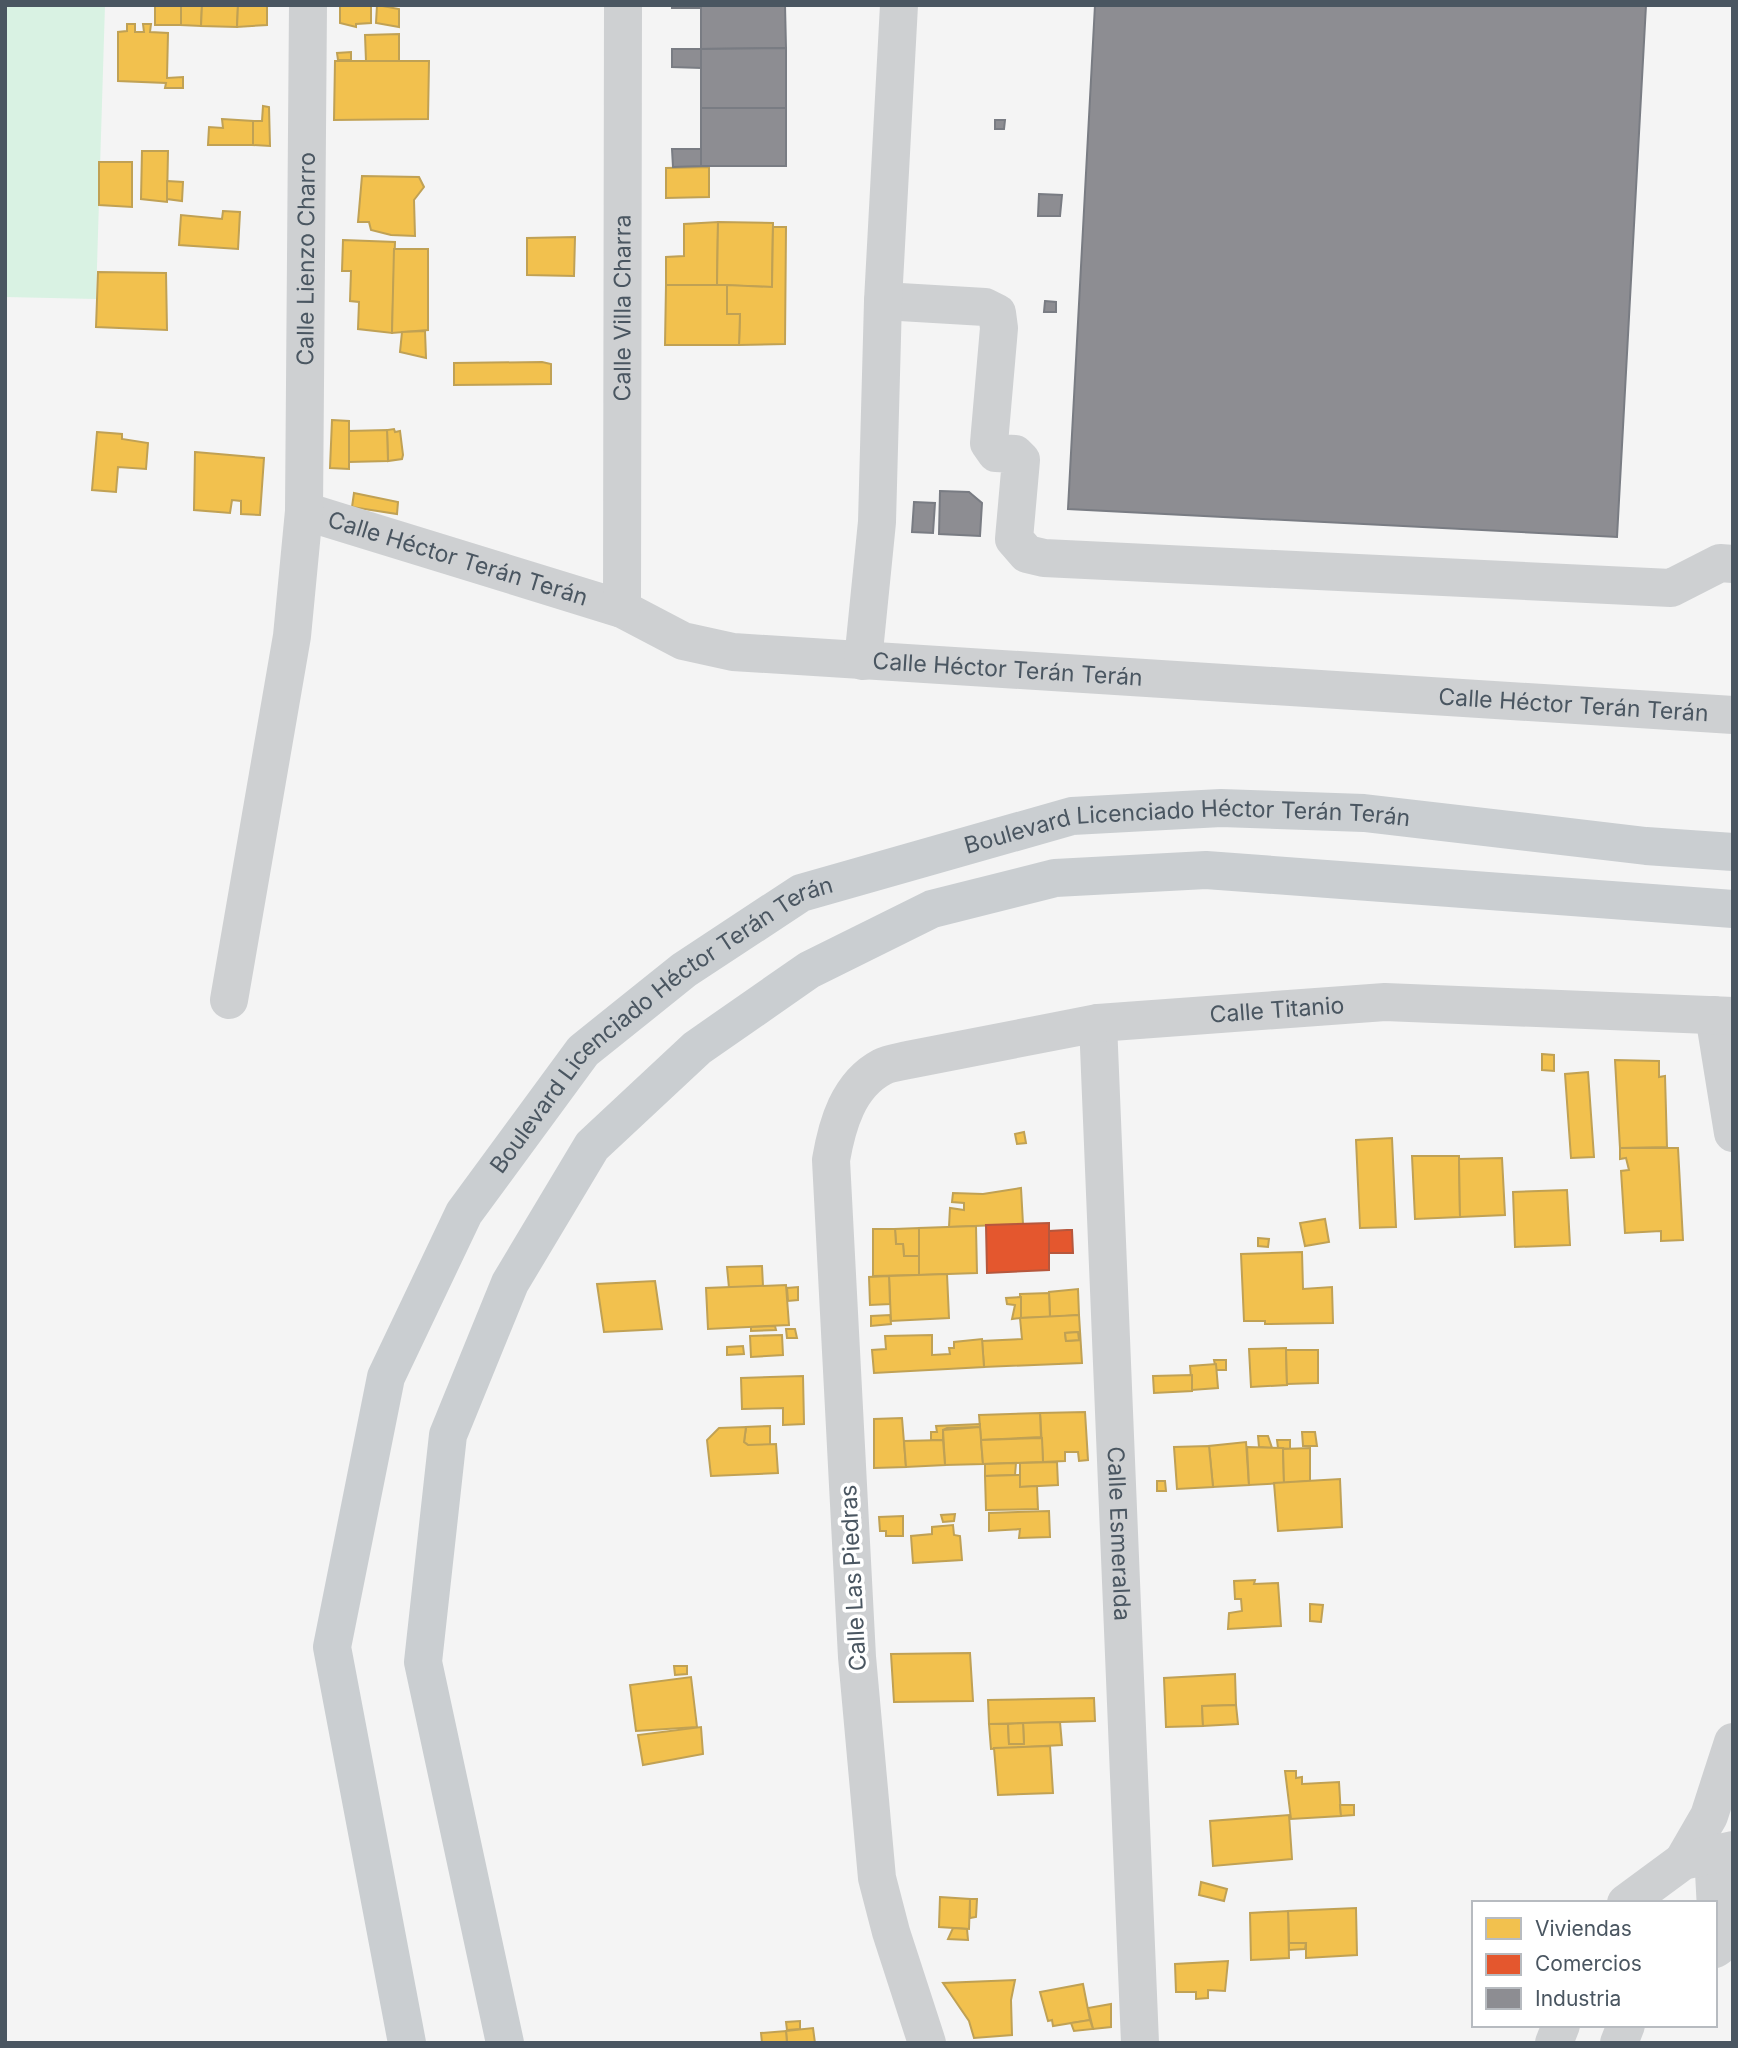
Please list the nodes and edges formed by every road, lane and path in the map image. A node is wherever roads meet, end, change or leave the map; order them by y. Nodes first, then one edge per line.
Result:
1 (309, 5) edge
2 (623, 5) edge
3 (899, 5) edge
4 (883, 301) junction
5 (304, 511) junction
6 (1733, 564) edge
7 (622, 609) junction
8 (863, 660) junction
9 (1733, 715) edge
10 (1733, 852) edge
11 (1733, 909) edge
12 (229, 1000) dead end
13 (1723, 1016) edge
14 (1098, 1023) junction
15 (845, 1108) joint
16 (1733, 1133) edge
17 (1733, 1742) edge
18 (1710, 1854) edge
19 (1629, 1901) edge
20 (1714, 1901) edge
21 (407, 2043) edge
22 (505, 2043) edge
23 (928, 2043) edge
24 (1140, 2043) edge

1 - 5 street, Calle Lienzo Charro
2 - 7 street, Calle Villa Charra
3 - 4 street
4 - 6 street
4 - 8 street
5 - 7 street, Calle Héctor Terán Terán
5 - 12 street, Calle Lienzo Charro
7 - 8 street, Calle Héctor Terán Terán
8 - 9 street, Calle Héctor Terán Terán
10 - 21 main road, Boulevard Licenciado Héctor Terán Terán
11 - 22 main road, Boulevard Licenciado Héctor Terán Terán
13 - 14 street, Calle Titanio
13 - 16 street
14 - 15 street, Calle Titanio
14 - 24 street, Calle Esmeralda
15 - 23 street, Calle Las Piedras
17 - 18 street
18 - 19 street
18 - 20 street

